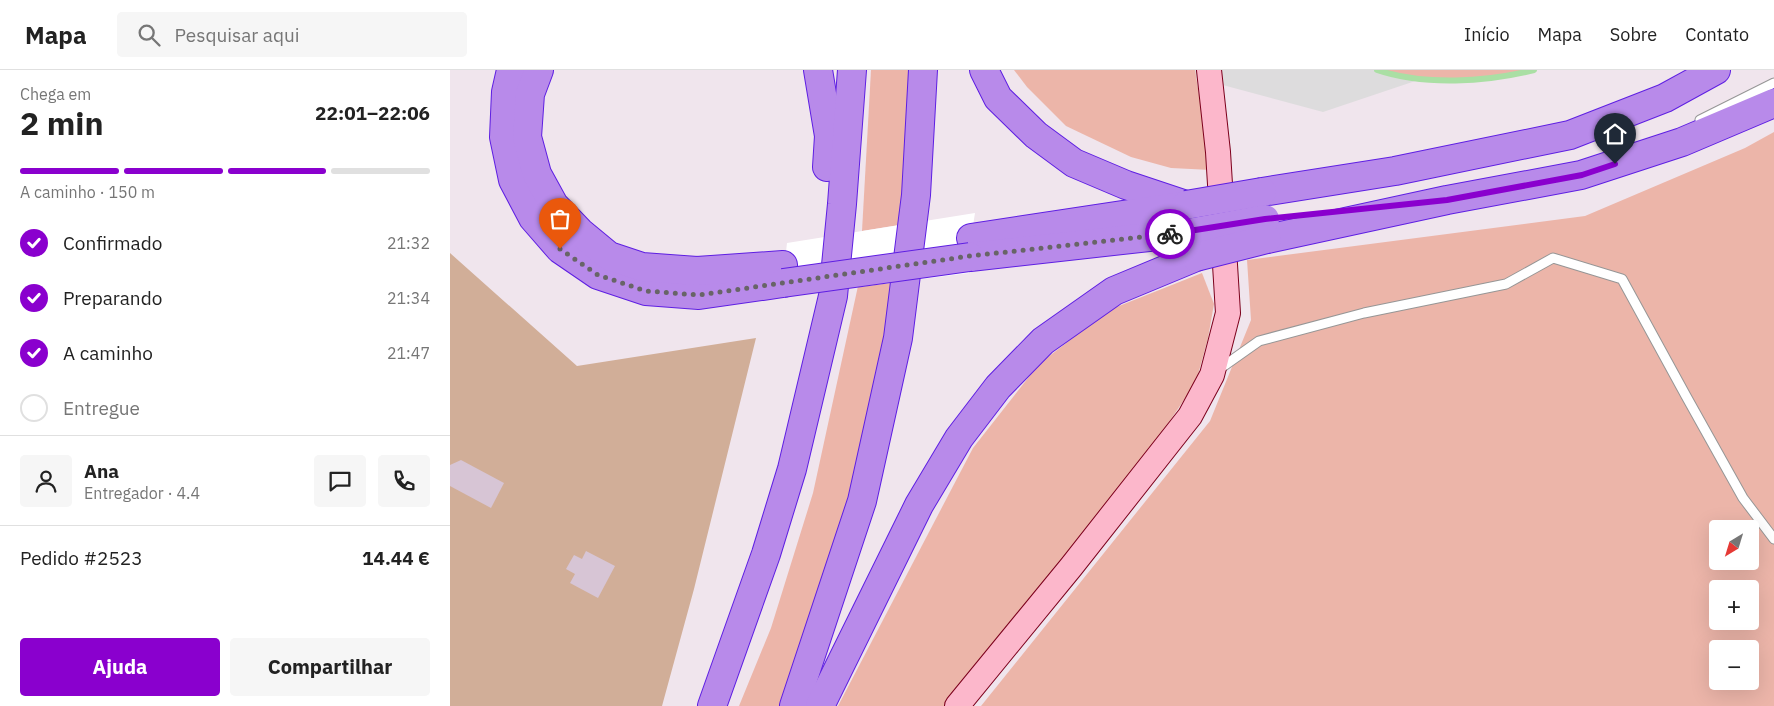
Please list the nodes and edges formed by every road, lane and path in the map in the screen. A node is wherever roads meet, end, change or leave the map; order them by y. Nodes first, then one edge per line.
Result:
1 (511, 70) edge
2 (539, 70) edge
3 (818, 70) edge
4 (852, 70) edge
5 (923, 70) edge
6 (984, 70) edge
7 (1209, 70) edge
8 (1716, 70) edge
9 (1728, 70) edge
10 (1774, 83) edge
11 (1774, 104) edge
12 (1642, 107) junction
13 (1687, 126) dead end
14 (1608, 156) dead end
15 (1537, 184) junction
16 (1186, 205) junction
17 (1195, 244) junction
18 (970, 247) junction
19 (783, 274) junction
20 (817, 359) junction
21 (1212, 375) junction
22 (1774, 539) edge
23 (712, 706) edge
24 (794, 706) edge
25 (820, 706) edge
26 (957, 706) edge

1 - 19 highway
2 - 19 highway
3 - 20 highway
4 - 20 highway
5 - 24 highway
6 - 16 highway
7 - 21 main road
8 - 12 highway
9 - 12 highway
10 - 13 lane
11 - 15 highway
12 - 16 highway, bridge
14 - 15 lane
15 - 17 highway, bridge
16 - 18 highway
17 - 18 highway
17 - 25 highway
18 - 19 highway, bridge
20 - 23 highway
21 - 22 lane
21 - 26 main road

